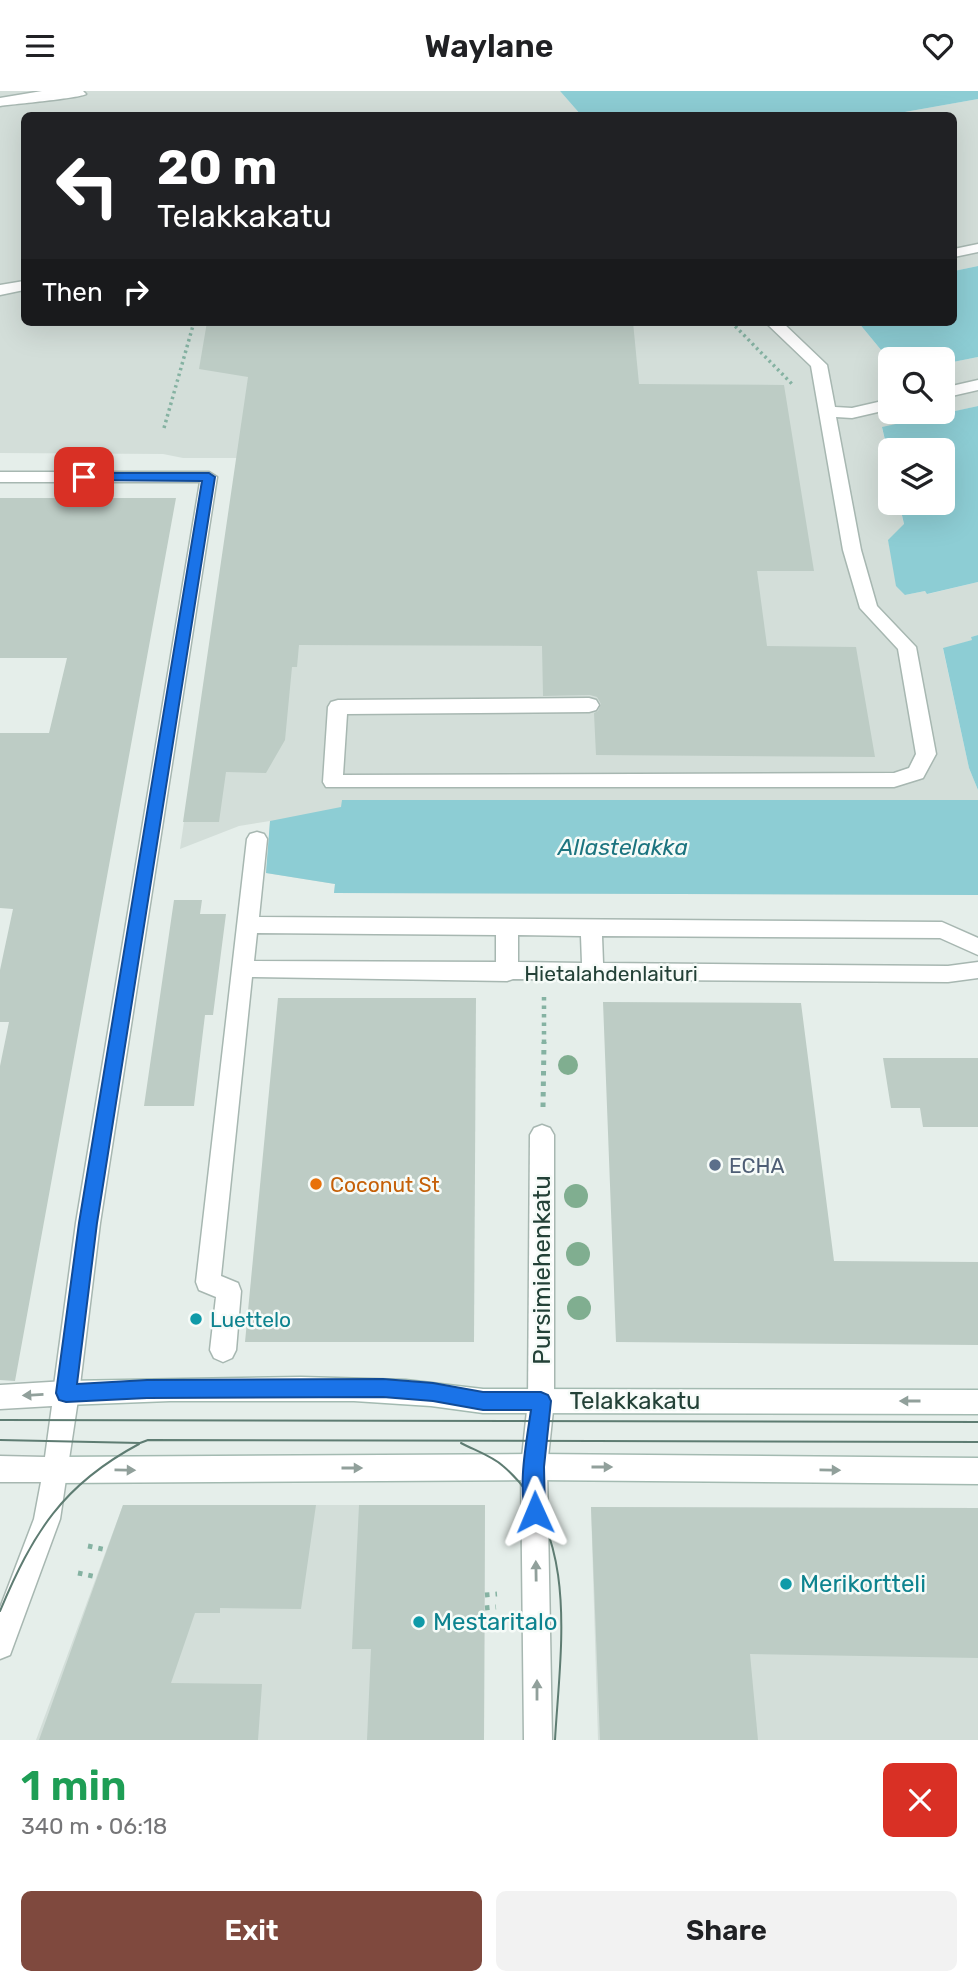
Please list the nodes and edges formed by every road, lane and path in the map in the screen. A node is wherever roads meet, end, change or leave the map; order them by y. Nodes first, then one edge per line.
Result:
1 (79, 94) dead end
2 (0, 102) edge
3 (978, 248) edge
4 (957, 252) edge
5 (21, 287) edge
6 (0, 291) edge
7 (193, 326) edge
8 (777, 326) edge
9 (978, 385) edge
10 (955, 390) edge
11 (878, 407) edge
12 (827, 411) junction
13 (164, 428) dead end
14 (0, 477) edge
15 (590, 705) dead end
16 (257, 839) dead end
17 (249, 925) junction
18 (507, 927) junction
19 (591, 927) junction
20 (978, 947) edge
21 (244, 969) junction
22 (978, 970) edge
23 (507, 972) junction
24 (544, 973) junction
25 (593, 973) junction
26 (542, 1135) joint
27 (223, 1350) dead end
28 (66, 1393) junction
29 (0, 1397) edge
30 (541, 1401) junction
31 (978, 1402) edge
32 (534, 1467) junction
33 (0, 1469) edge
34 (56, 1470) junction
35 (978, 1471) edge
36 (88, 1546) dead end
37 (107, 1550) dead end
38 (78, 1573) dead end
39 (97, 1577) dead end
40 (497, 1594) dead end
41 (485, 1595) dead end
42 (496, 1607) dead end
43 (485, 1608) dead end
44 (0, 1645) edge
45 (538, 1740) edge

1 - 2 street
3 - 4 street
5 - 6 street
7 - 13 path
8 - 12 street
9 - 10 street
11 - 12 street
12 - 15 street
14 - 28 street
16 - 17 street
17 - 18 street
17 - 21 street
18 - 19 street
18 - 23 street
19 - 20 street
19 - 25 street
21 - 23 street, Hietalahdenlaituri
21 - 27 street
22 - 25 street, Hietalahdenlaituri
23 - 24 street, Hietalahdenlaituri
24 - 25 street, Hietalahdenlaituri
24 - 26 path
26 - 30 street, Pursimiehenkatu
28 -> 29 street, Telakkakatu
28 - 30 street, Telakkakatu
28 - 34 street
31 -> 30 street, Telakkakatu
30 - 32 street, Pursimiehenkatu
34 -> 32 street
32 -> 35 street
45 -> 32 street, Pursimiehenkatu
33 - 34 street
34 - 44 street
36 - 37 path
38 - 39 path
40 - 41 path
42 - 43 path

